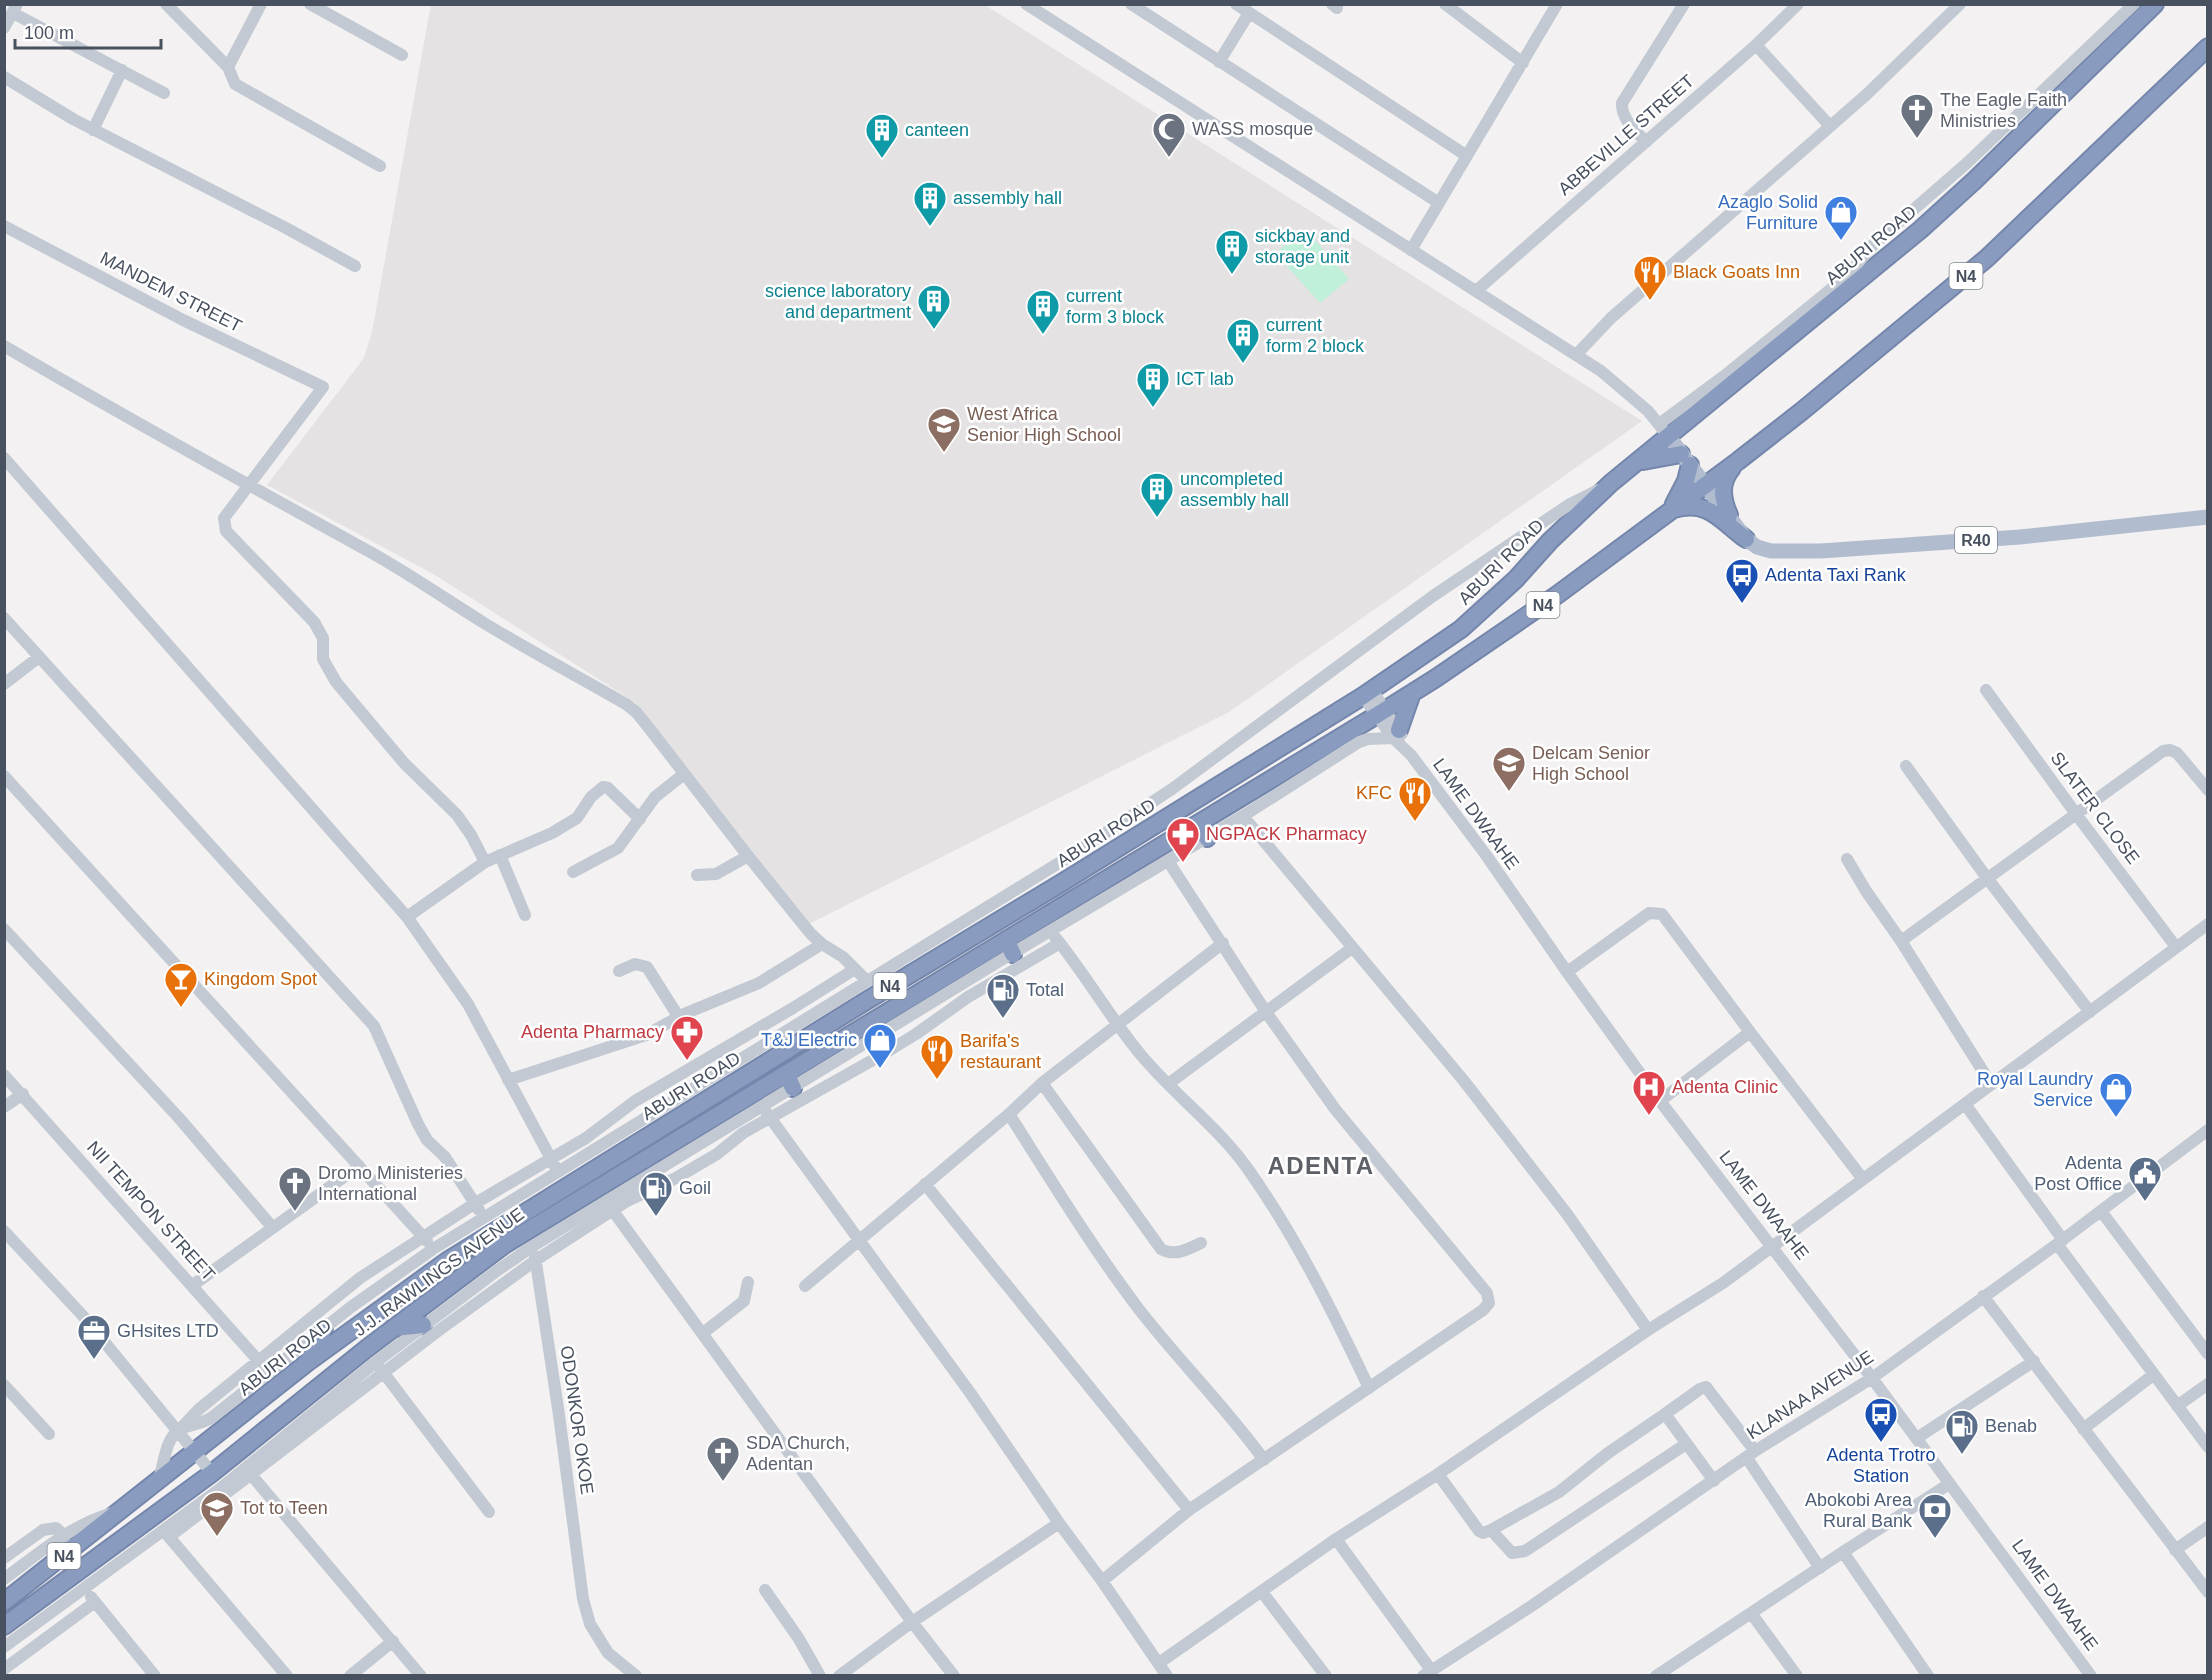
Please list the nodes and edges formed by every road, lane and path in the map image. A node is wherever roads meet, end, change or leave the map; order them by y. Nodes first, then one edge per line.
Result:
1 (166, 4) edge
2 (261, 4) edge
3 (310, 4) edge
4 (1026, 4) edge
5 (1131, 4) edge
6 (1236, 4) edge
7 (1445, 4) edge
8 (1557, 4) edge
9 (1684, 4) edge
10 (1798, 4) edge
11 (1960, 4) edge
12 (2134, 4) edge
13 (2155, 4) edge
14 (13, 8) edge
15 (1250, 13) junction
16 (4, 28) edge
17 (1756, 45) junction
18 (2208, 47) edge
19 (402, 55) dead end
20 (1219, 62) junction
21 (1523, 63) junction
22 (228, 67) junction
23 (122, 70) junction
24 (4, 77) edge
25 (164, 93) dead end
26 (1830, 126) junction
27 (93, 130) junction
28 (1646, 142) junction
29 (1467, 156) junction
30 (380, 165) dead end
31 (1439, 203) junction
32 (4, 226) edge
33 (1411, 250) junction
34 (356, 266) dead end
35 (1476, 291) junction
36 (4, 346) edge
37 (1576, 355) junction
38 (1664, 431) junction
39 (4, 459) edge
40 (1686, 459) junction
41 (1738, 462) junction
42 (1634, 465) junction
43 (1611, 483) junction
44 (1706, 485) junction
45 (247, 486) junction
46 (1670, 510) junction
47 (1729, 515) junction
48 (2208, 517) edge
49 (1746, 539) junction
50 (4, 618) edge
51 (39, 657) junction
52 (4, 684) edge
53 (1986, 690) dead end
54 (1368, 693) junction
55 (1412, 693) junction
56 (1381, 712) junction
57 (1396, 734) junction
58 (1906, 766) dead end
59 (684, 774) junction
60 (6, 780) edge
61 (2208, 790) edge
62 (2076, 814) junction
63 (1243, 816) junction
64 (640, 819) junction
65 (1202, 831) junction
66 (500, 855) junction
67 (748, 856) junction
68 (1847, 859) dead end
69 (1168, 861) junction
70 (485, 862) junction
71 (573, 872) dead end
72 (697, 875) dead end
73 (1988, 878) junction
74 (525, 915) dead end
75 (408, 917) junction
76 (2208, 924) edge
77 (4, 929) edge
78 (1051, 931) junction
79 (1902, 941) junction
80 (1060, 943) junction
81 (1222, 943) junction
82 (822, 944) junction
83 (1009, 947) junction
84 (2176, 947) junction
85 (1352, 948) junction
86 (855, 969) junction
87 (619, 972) dead end
88 (1566, 972) junction
89 (890, 977) junction
90 (867, 981) junction
91 (1266, 1012) junction
92 (2090, 1012) junction
93 (678, 1016) junction
94 (1118, 1023) junction
95 (1750, 1032) junction
96 (4, 1075) edge
97 (508, 1080) junction
98 (790, 1081) junction
99 (1042, 1083) junction
100 (1168, 1084) junction
101 (1991, 1084) junction
102 (23, 1094) junction
103 (1660, 1101) junction
104 (1965, 1104) junction
105 (762, 1106) junction
106 (4, 1107) edge
107 (1009, 1114) junction
108 (770, 1117) junction
109 (2206, 1134) edge
110 (551, 1160) junction
111 (359, 1166) junction
112 (558, 1172) junction
113 (1862, 1178) junction
114 (925, 1184) junction
115 (474, 1204) junction
116 (609, 1205) junction
117 (2101, 1211) junction
118 (484, 1217) junction
119 (273, 1228) junction
120 (4, 1231) edge
121 (424, 1237) junction
122 (860, 1238) junction
123 (2060, 1242) junction
124 (1202, 1243) dead end
125 (533, 1246) junction
126 (1773, 1246) junction
127 (433, 1249) junction
128 (536, 1260) junction
129 (748, 1282) dead end
130 (193, 1285) junction
131 (805, 1286) dead end
132 (1983, 1296) junction
133 (423, 1325) junction
134 (324, 1328) junction
135 (393, 1328) junction
136 (1648, 1330) junction
137 (703, 1333) junction
138 (2208, 1354) edge
139 (2034, 1361) junction
140 (259, 1362) junction
141 (308, 1362) junction
142 (376, 1362) junction
143 (268, 1372) junction
144 (384, 1373) junction
145 (2153, 1375) junction
146 (1872, 1378) junction
147 (2208, 1383) edge
148 (4, 1385) edge
149 (1369, 1388) junction
150 (2177, 1406) junction
151 (1665, 1414) junction
152 (2084, 1429) junction
153 (178, 1431) junction
154 (49, 1434) dead end
155 (1917, 1438) junction
156 (1686, 1444) junction
157 (2208, 1447) edge
158 (1751, 1454) junction
159 (1264, 1460) junction
160 (204, 1463) junction
161 (248, 1471) junction
162 (1438, 1474) junction
163 (159, 1480) junction
164 (1714, 1481) junction
165 (1949, 1484) junction
166 (123, 1510) junction
167 (1189, 1510) junction
168 (489, 1512) dead end
169 (1059, 1523) junction
170 (2208, 1527) edge
171 (1491, 1530) junction
172 (166, 1534) junction
173 (65, 1536) junction
174 (1336, 1539) junction
175 (2175, 1550) junction
176 (1843, 1552) junction
177 (4, 1558) edge
178 (1820, 1568) junction
179 (4, 1579) edge
180 (1102, 1581) junction
181 (84, 1589) junction
182 (765, 1590) dead end
183 (1262, 1592) junction
184 (2208, 1592) edge
185 (4, 1602) edge
186 (95, 1602) junction
187 (1751, 1613) junction
188 (912, 1622) junction
189 (4, 1626) edge
190 (393, 1641) junction
191 (4, 1647) edge
192 (1159, 1663) junction
193 (4, 1669) edge
194 (1427, 1673) edge
195 (1660, 1675) edge
196 (154, 1676) edge
197 (287, 1676) edge
198 (350, 1676) edge
199 (421, 1676) edge
200 (636, 1676) edge
201 (820, 1676) edge
202 (839, 1676) edge
203 (954, 1676) edge
204 (1167, 1676) edge
205 (1326, 1676) edge
206 (1797, 1676) edge
207 (1928, 1676) edge
208 (2091, 1676) edge

1 - 22 street
2 - 22 street
3 - 19 street
4 - 33 street
5 - 20 street
6 - 15 street
7 - 21 street
8 - 21 street
9 - 28 street
10 - 17 street, ABBEVILLE STREET
11 - 26 street
12 - 38 street
13 - 38 highway, ABURI ROAD / N4
14 - 16 street
14 - 23 street
15 - 20 street
15 - 29 street
17 - 26 street
17 - 28 street, ABBEVILLE STREET
18 - 41 highway, N4
20 - 31 street
21 - 29 street
22 - 30 street
23 - 25 street
23 - 27 street
24 - 27 street
26 - 37 street
27 - 34 street
28 - 35 street, ABBEVILLE STREET
29 - 31 street
31 - 33 street
32 - 45 street, MANDEM STREET
33 - 35 street
35 - 37 street
36 - 45 street
37 - 38 street
38 - 40 main road
38 - 42 highway, ABURI ROAD / N4
39 - 75 street
40 - 42 highway
40 - 44 main road
40 - 46 highway
41 - 44 highway, N4
41 - 47 highway
42 - 43 highway, ABURI ROAD / N4
43 - 54 highway, ABURI ROAD / N4
43 - 89 street
44 - 46 highway, N4
44 - 47 main road
45 - 59 street
45 - 70 street
46 - 49 highway
46 - 55 highway, N4
47 - 49 main road
48 - 49 main road, R40
50 - 51 street
51 - 52 street
51 - 115 street
53 - 62 street, SLATER CLOSE
54 - 56 street, LAME DWAAHE
54 - 89 highway, ABURI ROAD / N4
55 - 56 highway, N4
55 - 57 highway
56 - 57 street, LAME DWAAHE
56 - 65 highway, J.J. RAWLINGS AVENUE / N4
57 - 63 street
57 - 88 street, LAME DWAAHE
58 - 73 street
59 - 64 street
59 - 67 street
60 - 111 street
61 - 62 street
62 - 73 street
62 - 84 street, SLATER CLOSE
63 - 65 street
63 - 85 street
64 - 66 street
64 - 71 street
65 - 69 street
65 - 83 highway, J.J. RAWLINGS AVENUE / N4
66 - 70 street
66 - 74 street
67 - 72 street
67 - 82 street
68 - 79 street
69 - 78 street
69 - 81 street
70 - 75 street
73 - 79 street
73 - 92 street
75 - 97 street
76 - 84 street
77 - 119 street
78 - 80 street
78 - 83 street
79 - 101 street
80 - 94 street
80 - 108 street
81 - 91 street
81 - 94 street
82 - 86 street
82 - 93 street
83 - 98 highway, J.J. RAWLINGS AVENUE / N4
84 - 92 street
85 - 91 street
85 - 136 street
86 - 90 street
86 - 110 street
87 - 93 street
88 - 95 street
88 - 103 street, LAME DWAAHE
89 - 90 street
89 - 141 highway, ABURI ROAD / N4
90 - 112 street
91 - 100 street
91 - 149 street
92 - 101 street
93 - 97 street
94 - 99 street
94 - 100 street
95 - 103 street
95 - 113 street
96 - 102 street, NII TEMPON STREET
97 - 110 street
98 - 105 street
98 - 135 highway, J.J. RAWLINGS AVENUE / N4
99 - 107 street
99 - 124 street
100 - 149 street
101 - 104 street
102 - 106 street
102 - 130 street, NII TEMPON STREET
103 - 126 street, LAME DWAAHE
104 - 113 street
104 - 123 street
105 - 108 street
105 - 116 street
107 - 114 street
107 - 159 street
108 - 116 street
108 - 122 street
109 - 117 street, KLANAA AVENUE
110 - 112 street
110 - 115 street
111 - 119 street
111 - 121 street
112 - 118 street
113 - 126 street
114 - 122 street
114 - 167 street
115 - 118 street
115 - 121 street
116 - 125 street
116 - 128 street
116 - 137 street
117 - 123 street, KLANAA AVENUE
117 - 138 street
118 - 127 street
119 - 130 street
120 - 153 street
121 - 127 street
121 - 140 street
122 - 131 street
122 - 169 street
123 - 132 street, KLANAA AVENUE
123 - 145 street
125 - 128 street, ODONKOR OKOE
125 - 133 street
126 - 136 street
126 - 146 street, LAME DWAAHE
127 - 134 street
128 - 144 street
128 - 200 street, ODONKOR OKOE
129 - 137 street
130 - 140 street, NII TEMPON STREET
132 - 139 street
132 - 146 street, KLANAA AVENUE
133 - 135 highway
133 - 142 street
134 - 141 highway
134 - 143 street
135 - 160 highway, J.J. RAWLINGS AVENUE / N4
136 - 162 street
137 - 188 street
139 - 152 street
139 - 155 street
140 - 143 street, NII TEMPON STREET
140 - 153 street
141 - 160 highway, ABURI ROAD / N4
142 - 144 street
142 - 161 street
143 - 153 street
144 - 161 street
144 - 168 street
145 - 150 street
145 - 152 street
146 - 155 street, LAME DWAAHE
146 - 158 street, KLANAA AVENUE
147 - 150 street
148 - 154 street
149 - 159 street
150 - 157 street
151 - 156 street
151 - 158 street
151 - 171 street
152 - 175 street
153 - 160 street
153 - 163 street
155 - 165 street, LAME DWAAHE
156 - 164 street
156 - 171 street
158 - 164 street, KLANAA AVENUE
158 - 178 street
159 - 167 street
160 - 163 highway, ABURI ROAD / N4
160 - 189 highway, J.J. RAWLINGS AVENUE / N4
161 - 172 street
161 - 190 street
162 - 171 street
162 - 174 street
163 - 166 highway, ABURI ROAD / N4
164 - 194 street, KLANAA AVENUE
165 - 176 street
165 - 208 street, LAME DWAAHE
166 - 173 street
166 - 185 highway, ABURI ROAD / N4
167 - 180 street
169 - 180 street
169 - 188 street
170 - 175 street
172 - 181 street
172 - 197 street
173 - 177 street
173 - 179 street
174 - 183 street
174 - 194 street
175 - 184 street
176 - 178 street
176 - 207 street
178 - 187 street
180 - 192 street
181 - 186 street
181 - 191 street
182 - 201 street
183 - 192 street
183 - 205 street
186 - 193 street
186 - 196 street
187 - 195 street
187 - 206 street
188 - 202 street
188 - 203 street
190 - 198 street
190 - 199 street
192 - 204 street

